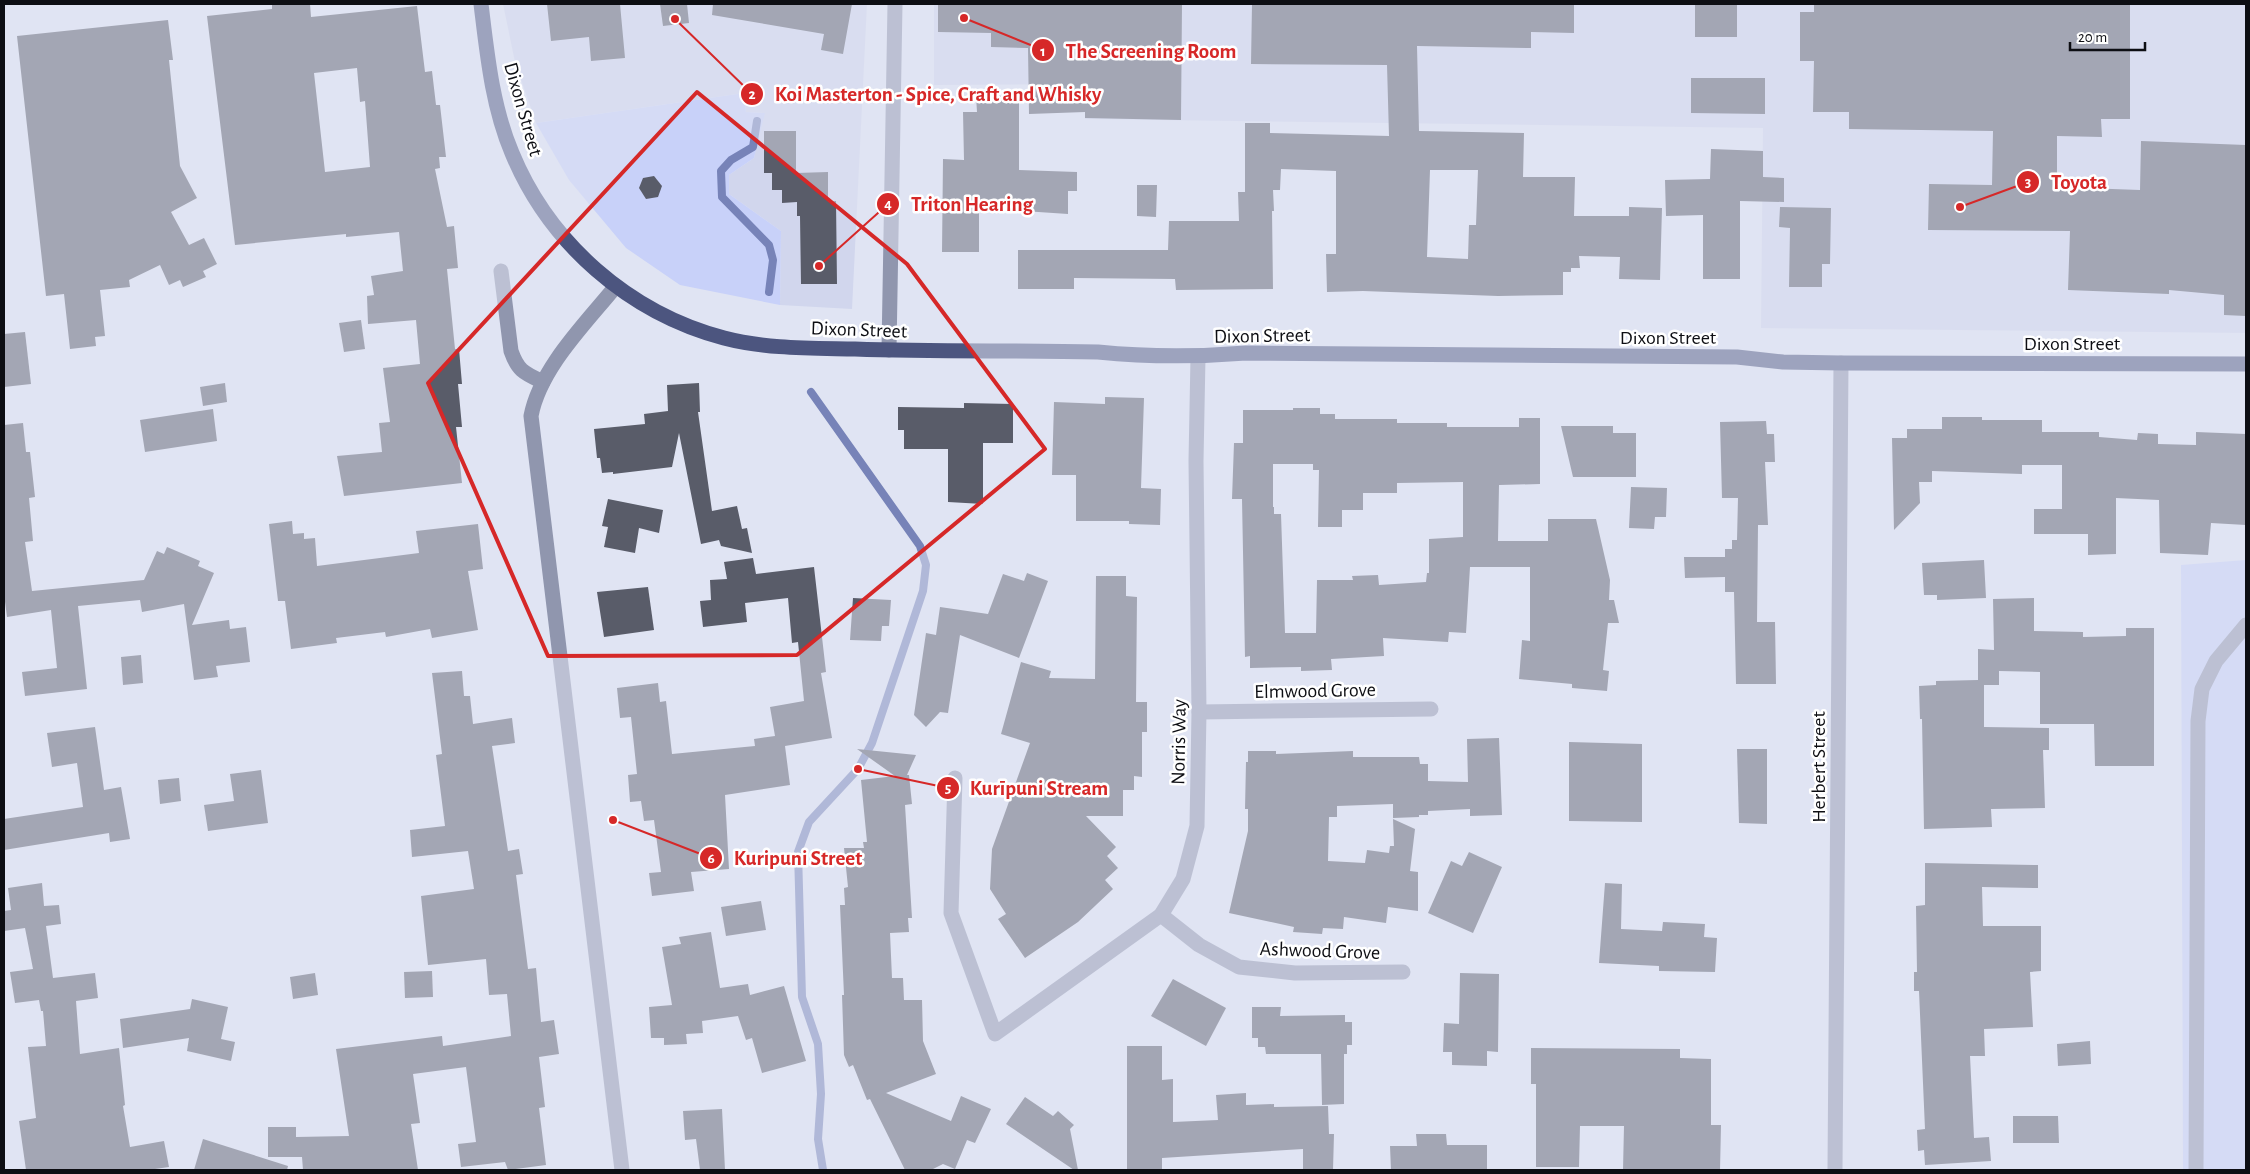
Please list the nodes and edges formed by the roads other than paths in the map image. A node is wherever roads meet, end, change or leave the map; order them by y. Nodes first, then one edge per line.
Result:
1 (481, 4) edge
2 (895, 4) edge
3 (501, 271) dead end
4 (616, 286) junction
5 (889, 350) junction
6 (1198, 357) junction
7 (1841, 363) junction
8 (2246, 364) edge
9 (543, 382) junction
10 (2246, 625) edge
11 (1431, 709) dead end
12 (1199, 712) junction
13 (955, 778) dead end
14 (1162, 915) junction
15 (1403, 972) dead end
16 (622, 1170) edge
17 (1835, 1170) edge
18 (2196, 1170) edge

1 - 4 main road, Dixon Street
2 - 5 street
3 - 9 street
4 - 5 main road, Dixon Street
4 - 9 street
5 - 6 main road, Dixon Street
6 - 7 main road, Dixon Street
6 - 12 street, Norris Way
7 - 8 main road, Dixon Street
7 - 17 street, Herbert Street
9 - 16 street
10 - 18 street
11 - 12 street, Elmwood Grove
12 - 14 street, Norris Way
13 - 14 street, Norris Way
14 - 15 street, Ashwood Grove

